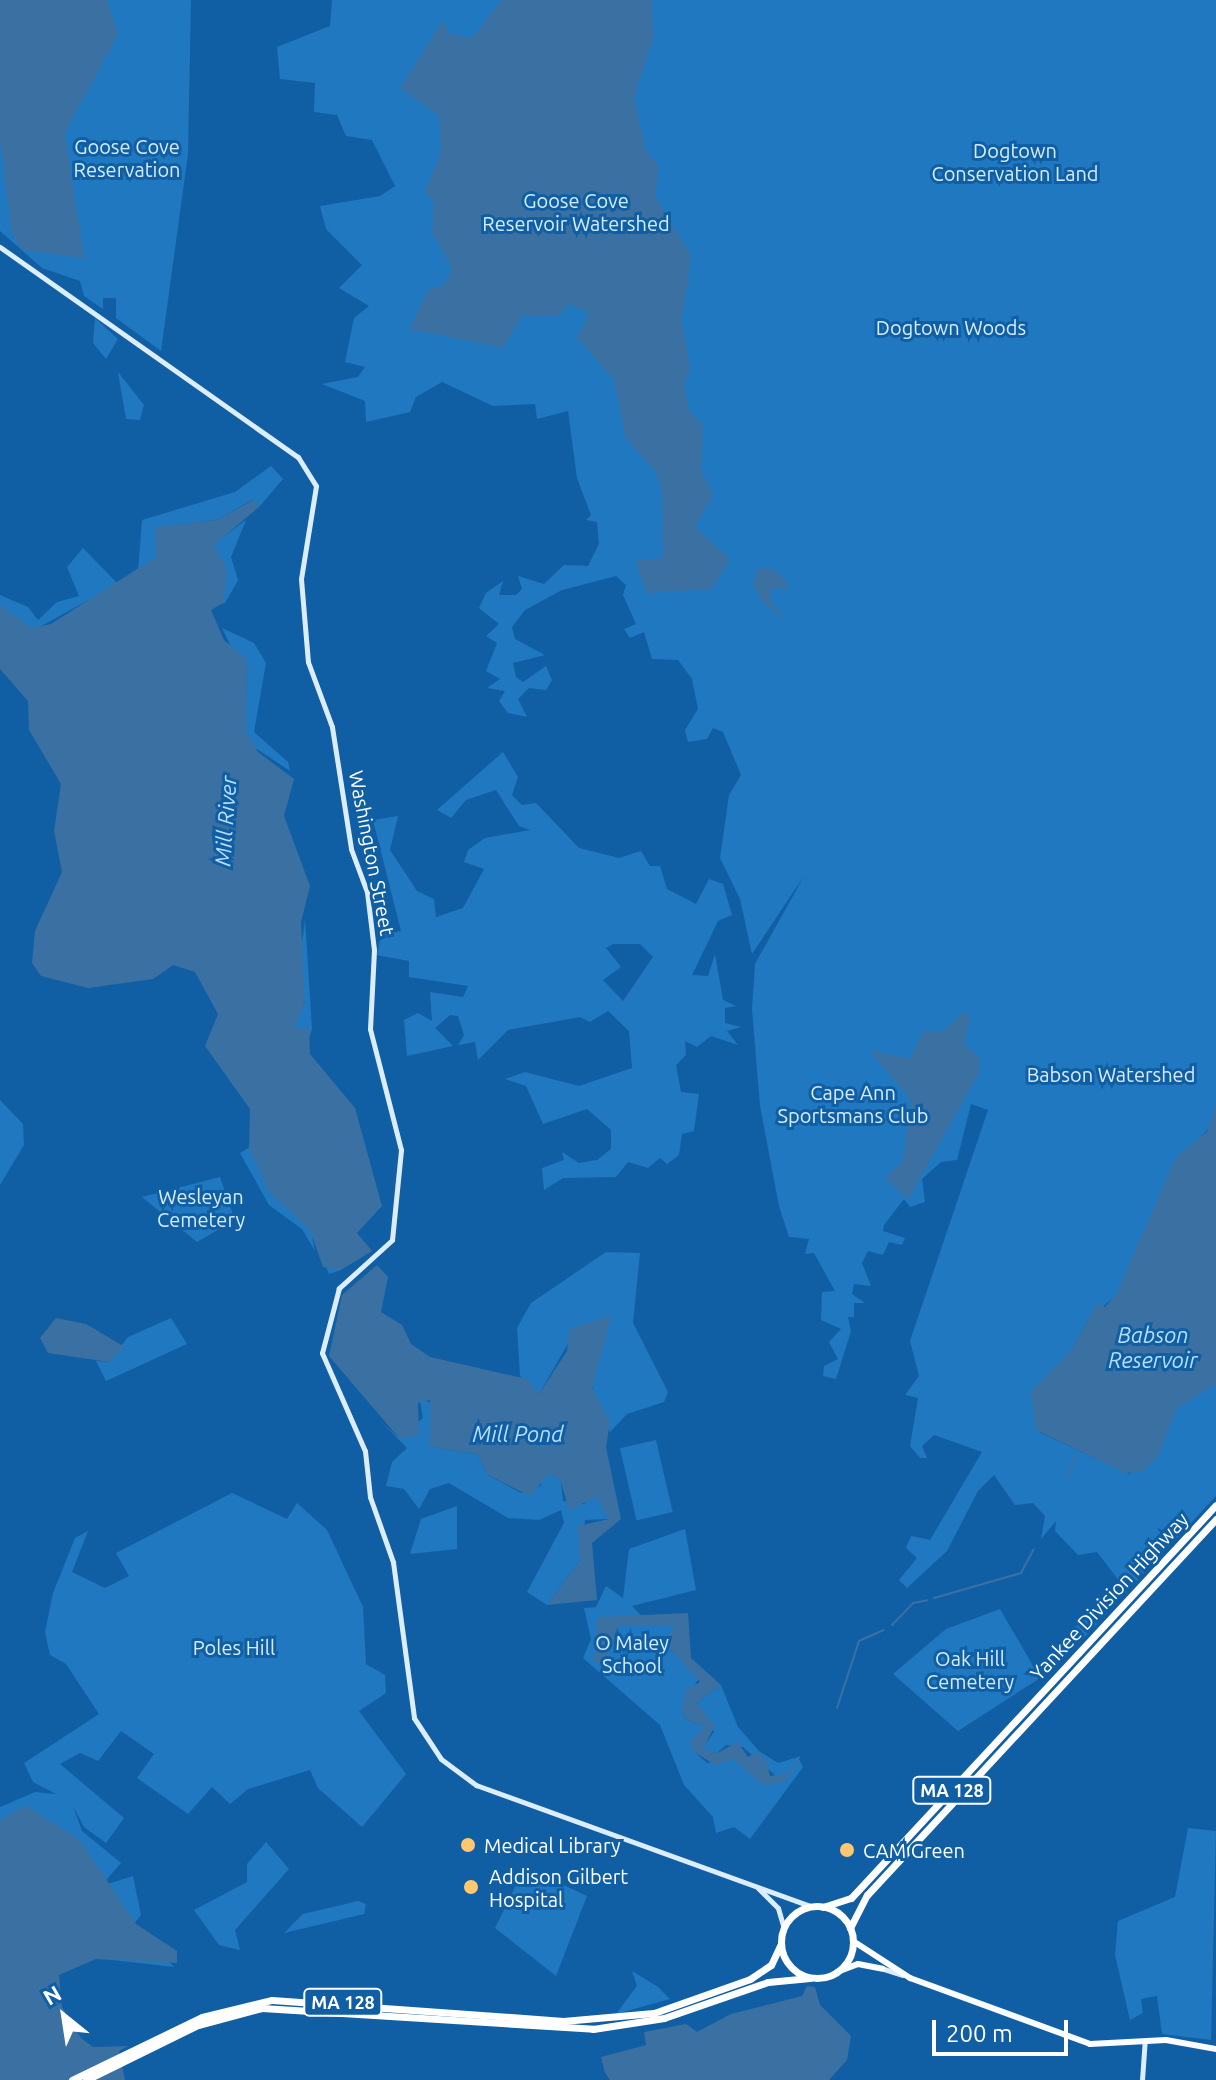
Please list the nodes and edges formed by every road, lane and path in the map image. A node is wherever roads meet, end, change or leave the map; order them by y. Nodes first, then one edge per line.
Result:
1 (0, 247) edge
2 (1216, 1505) edge
3 (1216, 1519) edge
4 (758, 1887) junction
5 (813, 1907) junction
6 (823, 1907) junction
7 (850, 1928) junction
8 (784, 1929) junction
9 (853, 1941) junction
10 (781, 1944) junction
11 (884, 1969) joint
12 (837, 1972) junction
13 (810, 1978) junction
14 (910, 1978) junction
15 (552, 2025) junction
16 (1145, 2041) junction
17 (151, 2043) junction
18 (1216, 2049) edge
19 (72, 2080) edge
20 (86, 2080) edge
21 (1142, 2080) edge

1 - 4 main road, Washington Street
2 - 6 highway, Yankee Division Highway / MA 128
3 - 7 highway, Yankee Division Highway / MA 128
4 - 5 main road, Washington Street
4 - 8 main road
5 - 6 highway, MA 128
5 - 8 highway
6 - 7 highway
7 - 9 highway
8 - 10 highway, MA 128
9 - 12 highway
9 - 14 main road
10 - 13 highway
10 - 15 highway, MA 128
11 - 12 main road
11 - 14 main road
12 - 13 highway, MA 128
13 - 15 highway, MA 128
14 - 16 main road
15 - 17 highway, MA 128
16 - 18 main road
16 - 21 main road
17 - 19 highway, MA 128
17 - 20 highway, MA 128

